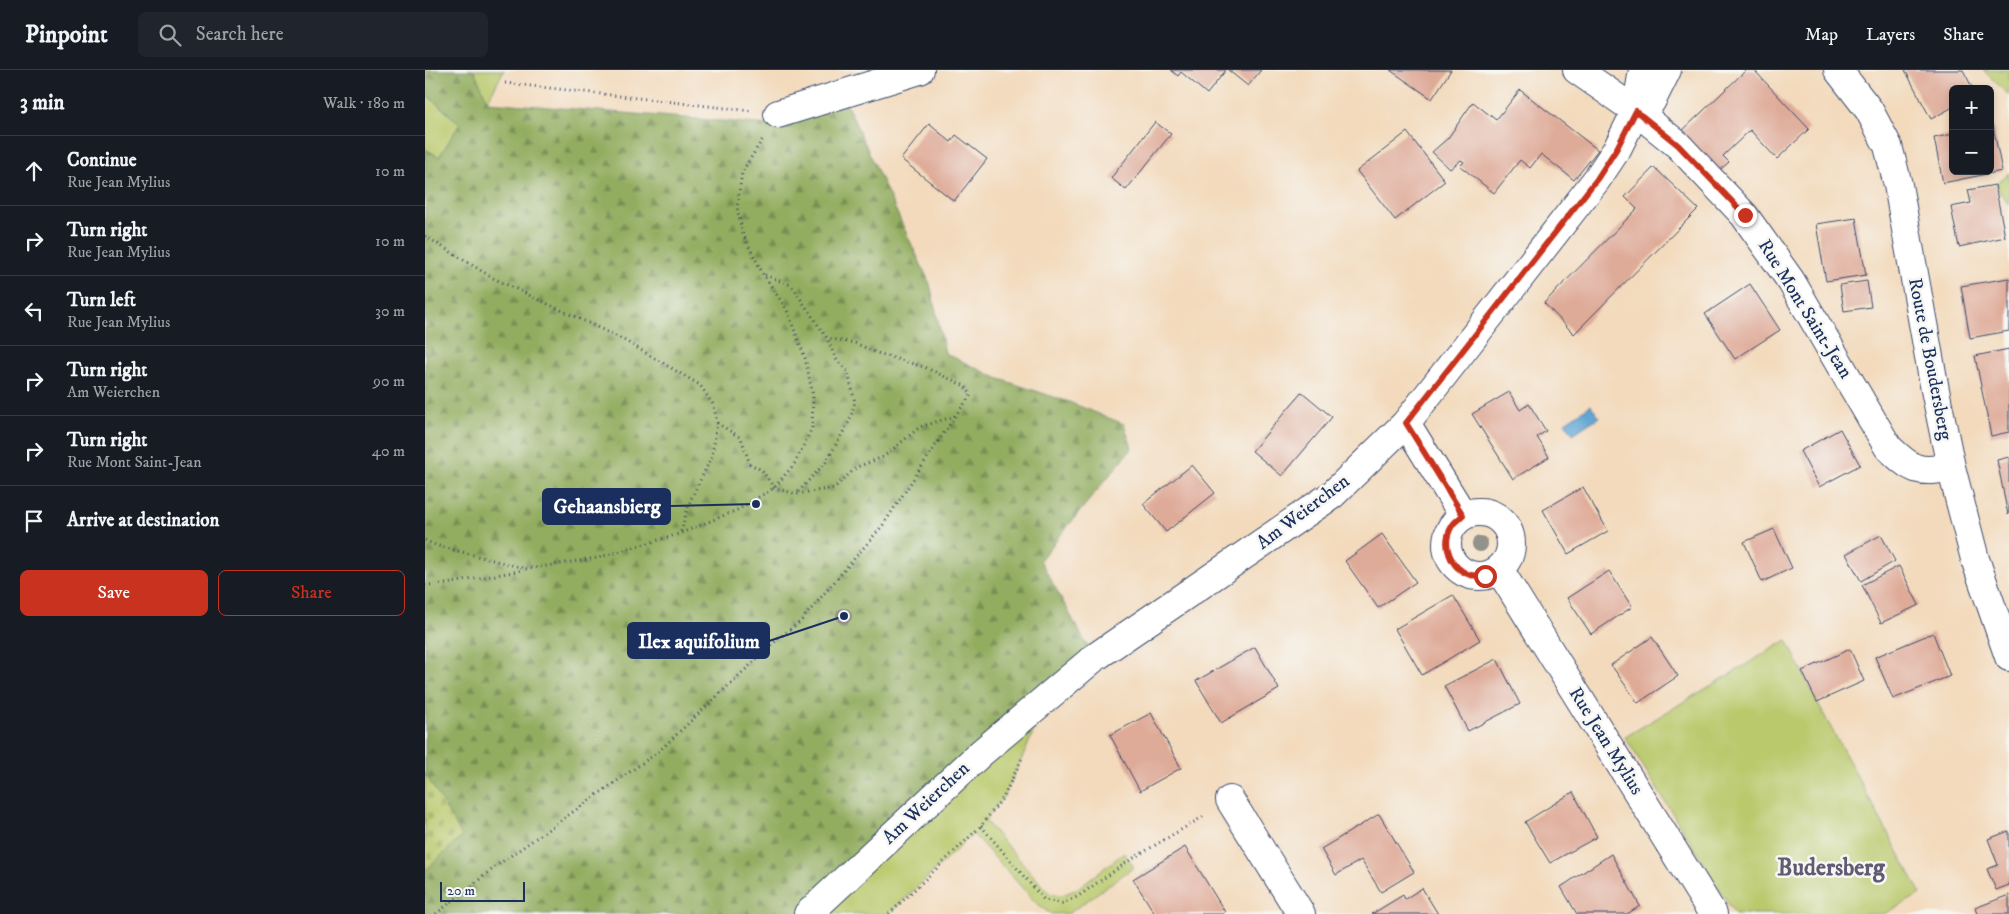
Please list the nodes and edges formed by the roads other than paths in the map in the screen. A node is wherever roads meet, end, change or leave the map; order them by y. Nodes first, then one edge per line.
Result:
1 (920, 70) edge
2 (1577, 70) edge
3 (1643, 70) edge
4 (1667, 70) edge
5 (1838, 70) edge
6 (1636, 111) junction
7 (778, 114) road end
8 (1406, 423) junction
9 (1951, 466) junction
10 (1463, 515) junction
11 (1499, 569) junction
12 (2009, 657) edge
13 (1230, 800) road end
14 (807, 914) edge
15 (1301, 914) edge
16 (1713, 914) edge

1 - 7 main road
2 - 6 main road, Rue Mont Saint-Jean
3 - 6 main road
4 - 6 main road
5 - 9 main road, Route de Boudersberg
6 - 8 main road, Am Weierchen
6 - 9 main road, Rue Mont Saint-Jean
8 - 10 main road
8 - 14 main road, Am Weierchen
9 - 12 main road, Route de Boudersberg
10 - 11 main road
10 - 11 main road
11 - 16 main road, Rue Jean Mylius
13 - 15 main road

